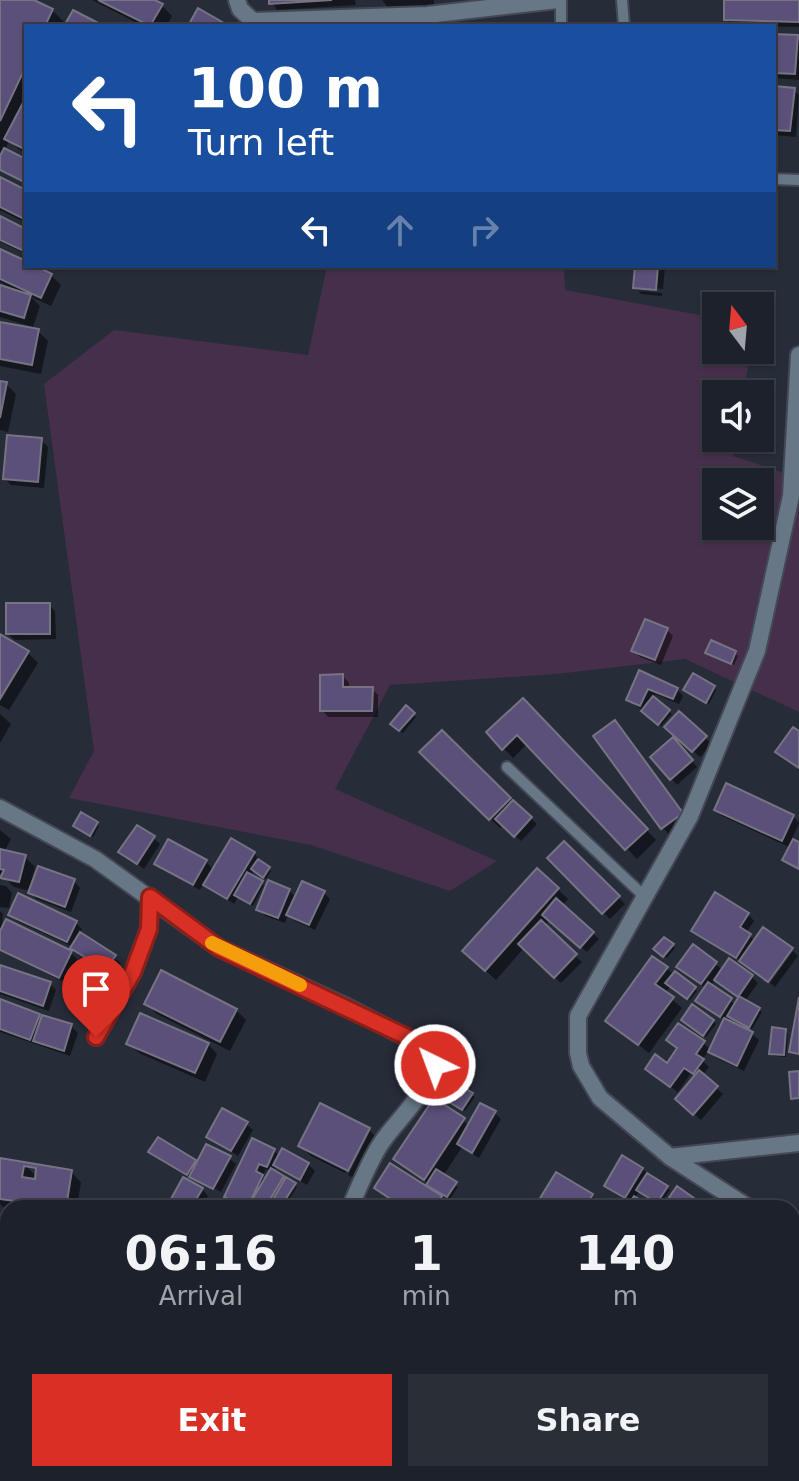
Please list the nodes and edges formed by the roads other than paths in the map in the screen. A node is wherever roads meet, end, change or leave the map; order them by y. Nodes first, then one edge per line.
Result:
1 (237, 0) edge
2 (559, 0) edge
3 (622, 0) edge
4 (561, 24) edge
5 (624, 24) edge
6 (776, 179) edge
7 (799, 180) edge
8 (799, 355) edge
9 (795, 497) edge
10 (507, 767) dead end
11 (0, 808) edge
12 (150, 897) junction
13 (645, 897) junction
14 (96, 1037) dead end
15 (799, 1143) edge
16 (670, 1157) junction
17 (354, 1200) edge
18 (737, 1200) edge

1 - 2 street
2 - 4 lane
3 - 5 lane
6 - 7 lane
8 - 9 street
9 - 13 street
10 - 13 lane
11 - 12 street
12 - 14 street
12 - 17 street
13 - 16 street
15 - 16 street
16 - 18 street

